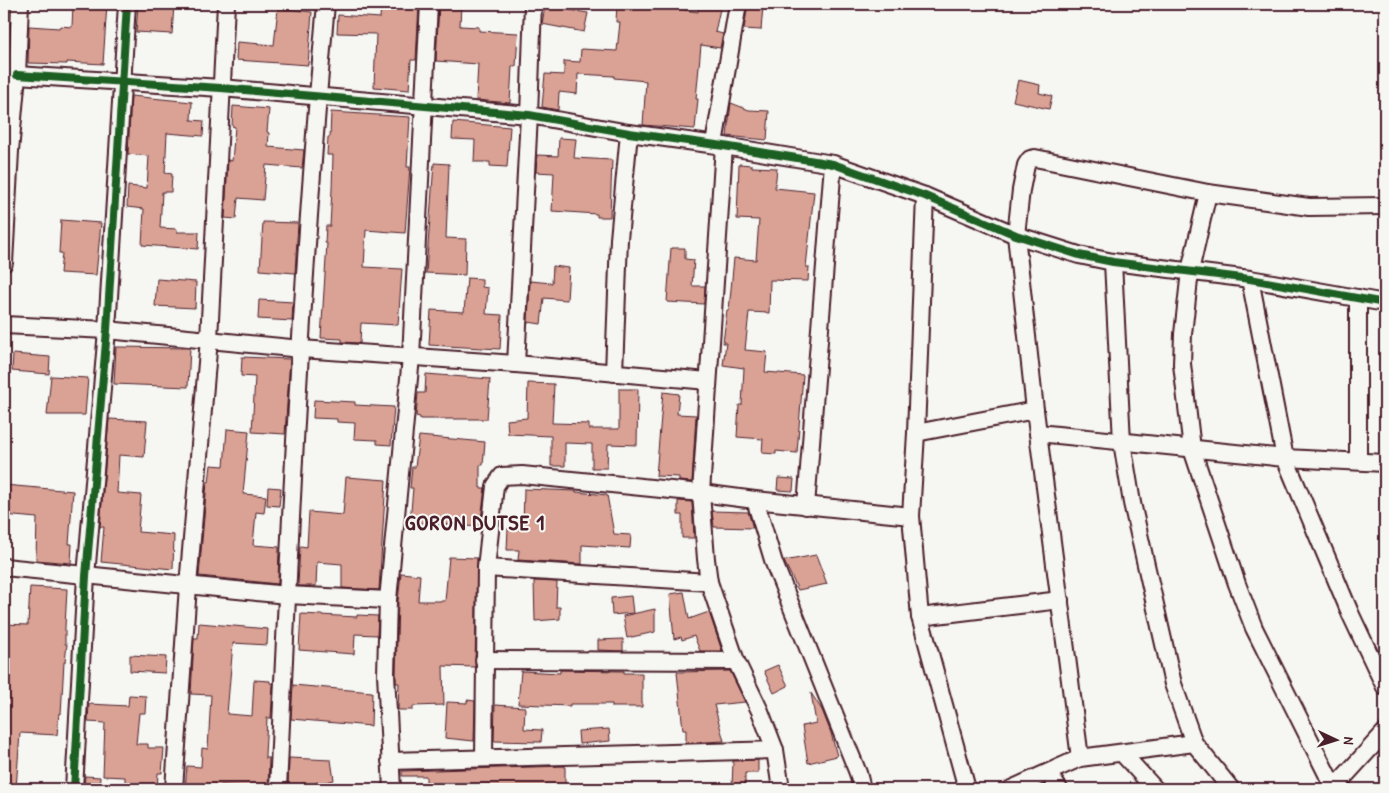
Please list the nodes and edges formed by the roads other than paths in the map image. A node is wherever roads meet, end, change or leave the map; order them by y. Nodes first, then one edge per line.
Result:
1 (20, 4) edge
2 (127, 4) edge
3 (226, 4) edge
4 (326, 4) edge
5 (429, 4) edge
6 (533, 4) edge
7 (738, 4) edge
8 (11, 35) edge
9 (17, 74) junction
10 (122, 82) junction
11 (221, 88) junction
12 (318, 98) junction
13 (425, 105) junction
14 (530, 115) junction
15 (629, 133) junction
16 (719, 145) junction
17 (7, 150) edge
18 (833, 164) junction
19 (1208, 193) junction
20 (924, 196) junction
21 (1385, 206) edge
22 (1016, 235) junction
23 (4, 262) edge
24 (1113, 262) junction
25 (1190, 271) junction
26 (1250, 279) junction
27 (1358, 298) junction
28 (1385, 303) edge
29 (4, 325) edge
30 (107, 330) junction
31 (209, 339) junction
32 (300, 349) junction
33 (411, 357) junction
34 (516, 364) junction
35 (614, 373) junction
36 (708, 381) junction
37 (1035, 410) junction
38 (916, 433) junction
39 (1038, 433) junction
40 (1122, 442) junction
41 (1192, 449) junction
42 (1285, 458) junction
43 (1358, 460) junction
44 (1385, 463) edge
45 (701, 493) junction
46 (755, 500) junction
47 (806, 506) junction
48 (911, 516) junction
49 (4, 567) edge
50 (486, 568) junction
51 (86, 576) junction
52 (709, 582) junction
53 (188, 586) junction
54 (287, 595) junction
55 (388, 600) junction
56 (1060, 600) junction
57 (920, 617) junction
58 (484, 660) junction
59 (736, 661) junction
60 (1385, 687) edge
61 (1385, 732) edge
62 (1194, 743) junction
63 (775, 750) junction
64 (1122, 753) junction
65 (484, 757) junction
66 (1080, 758) junction
67 (390, 760) junction
68 (1048, 773) junction
69 (1333, 788) edge
70 (74, 789) edge
71 (174, 789) edge
72 (278, 789) edge
73 (392, 789) edge
74 (781, 789) edge
75 (862, 789) edge
76 (967, 789) edge
77 (1011, 789) edge
78 (1059, 789) edge
79 (1155, 789) edge
80 (1231, 789) edge

1 - 8 street
2 - 10 street
3 - 11 street
4 - 12 street
5 - 13 street
6 - 14 street
7 - 16 street
8 - 9 street
9 - 10 street
9 - 17 street
10 - 11 street
10 - 30 street
11 - 12 street
11 - 31 street
12 - 13 street
12 - 32 street
13 - 14 street
13 - 33 street
14 - 15 street
14 - 34 street
15 - 16 street
15 - 35 street
16 - 18 street
16 - 36 street
17 - 23 street
18 - 20 street
18 - 47 street
19 - 21 street
19 - 22 street
19 - 25 street
20 - 22 street
20 - 38 street
22 - 24 street
22 - 37 street
24 - 25 street
24 - 40 street
25 - 26 street
25 - 41 street
26 - 27 street
26 - 42 street
27 - 28 street
27 - 43 street
29 - 30 street
30 - 31 street
30 - 51 street
31 - 32 street
31 - 53 street
32 - 33 street
32 - 54 street
33 - 34 street
33 - 55 street
34 - 35 street
35 - 36 street
36 - 45 street
37 - 38 street
37 - 39 street
38 - 48 street
39 - 40 street
39 - 56 street
40 - 41 street
40 - 62 street
41 - 42 street
41 - 69 street
42 - 43 street
42 - 60 street
43 - 44 street
45 - 46 street
45 - 50 street
45 - 52 street
46 - 47 street
46 - 75 street
47 - 48 street
48 - 57 street
49 - 51 street
50 - 52 street
50 - 58 street
51 - 53 street
51 - 70 street
52 - 59 street
53 - 54 street
53 - 71 street
54 - 55 street
54 - 72 street
55 - 67 street
56 - 57 street
56 - 66 street
57 - 76 street
58 - 59 street
58 - 65 street
59 - 63 street
61 - 69 street
62 - 64 street
62 - 80 street
63 - 65 street
63 - 74 street
64 - 66 street
64 - 79 street
65 - 67 street
66 - 68 street
67 - 73 street
68 - 77 street
68 - 78 street

